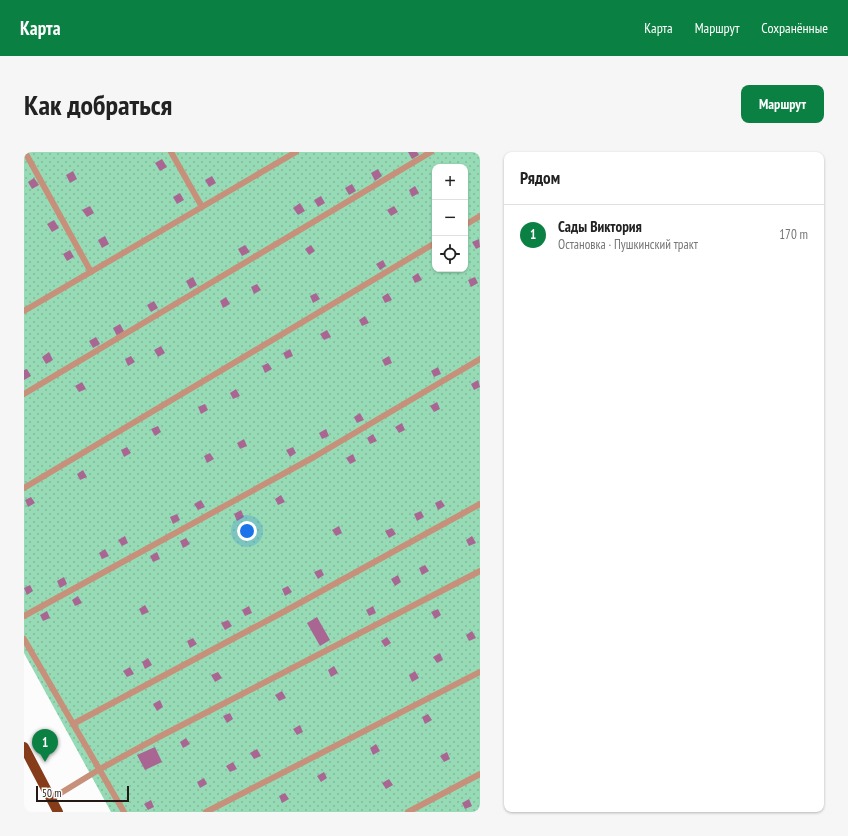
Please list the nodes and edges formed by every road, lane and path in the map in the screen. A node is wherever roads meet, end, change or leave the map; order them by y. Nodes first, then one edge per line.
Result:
1 (25, 152) edge
2 (171, 152) edge
3 (296, 152) edge
4 (431, 152) edge
5 (202, 207) junction
6 (480, 216) edge
7 (468, 223) edge
8 (432, 245) edge
9 (91, 272) junction
10 (24, 311) edge
11 (480, 360) edge
12 (24, 394) edge
13 (24, 488) edge
14 (480, 504) edge
15 (480, 572) edge
16 (24, 616) edge
17 (24, 639) edge
18 (480, 672) edge
19 (73, 724) junction
20 (24, 747) edge
21 (100, 769) junction
22 (480, 774) edge
23 (51, 799) junction
24 (58, 812) edge
25 (124, 812) edge
26 (206, 812) edge
27 (408, 812) edge

1 - 9 lane
2 - 5 lane
3 - 5 lane
4 - 12 lane
5 - 9 lane
6 - 7 lane
8 - 13 lane
9 - 10 lane
11 - 16 lane
14 - 19 lane
15 - 21 lane
17 - 19 lane
18 - 26 lane
19 - 21 lane
20 - 23 main road
21 - 23 lane
21 - 25 lane
22 - 27 lane
23 - 24 main road

